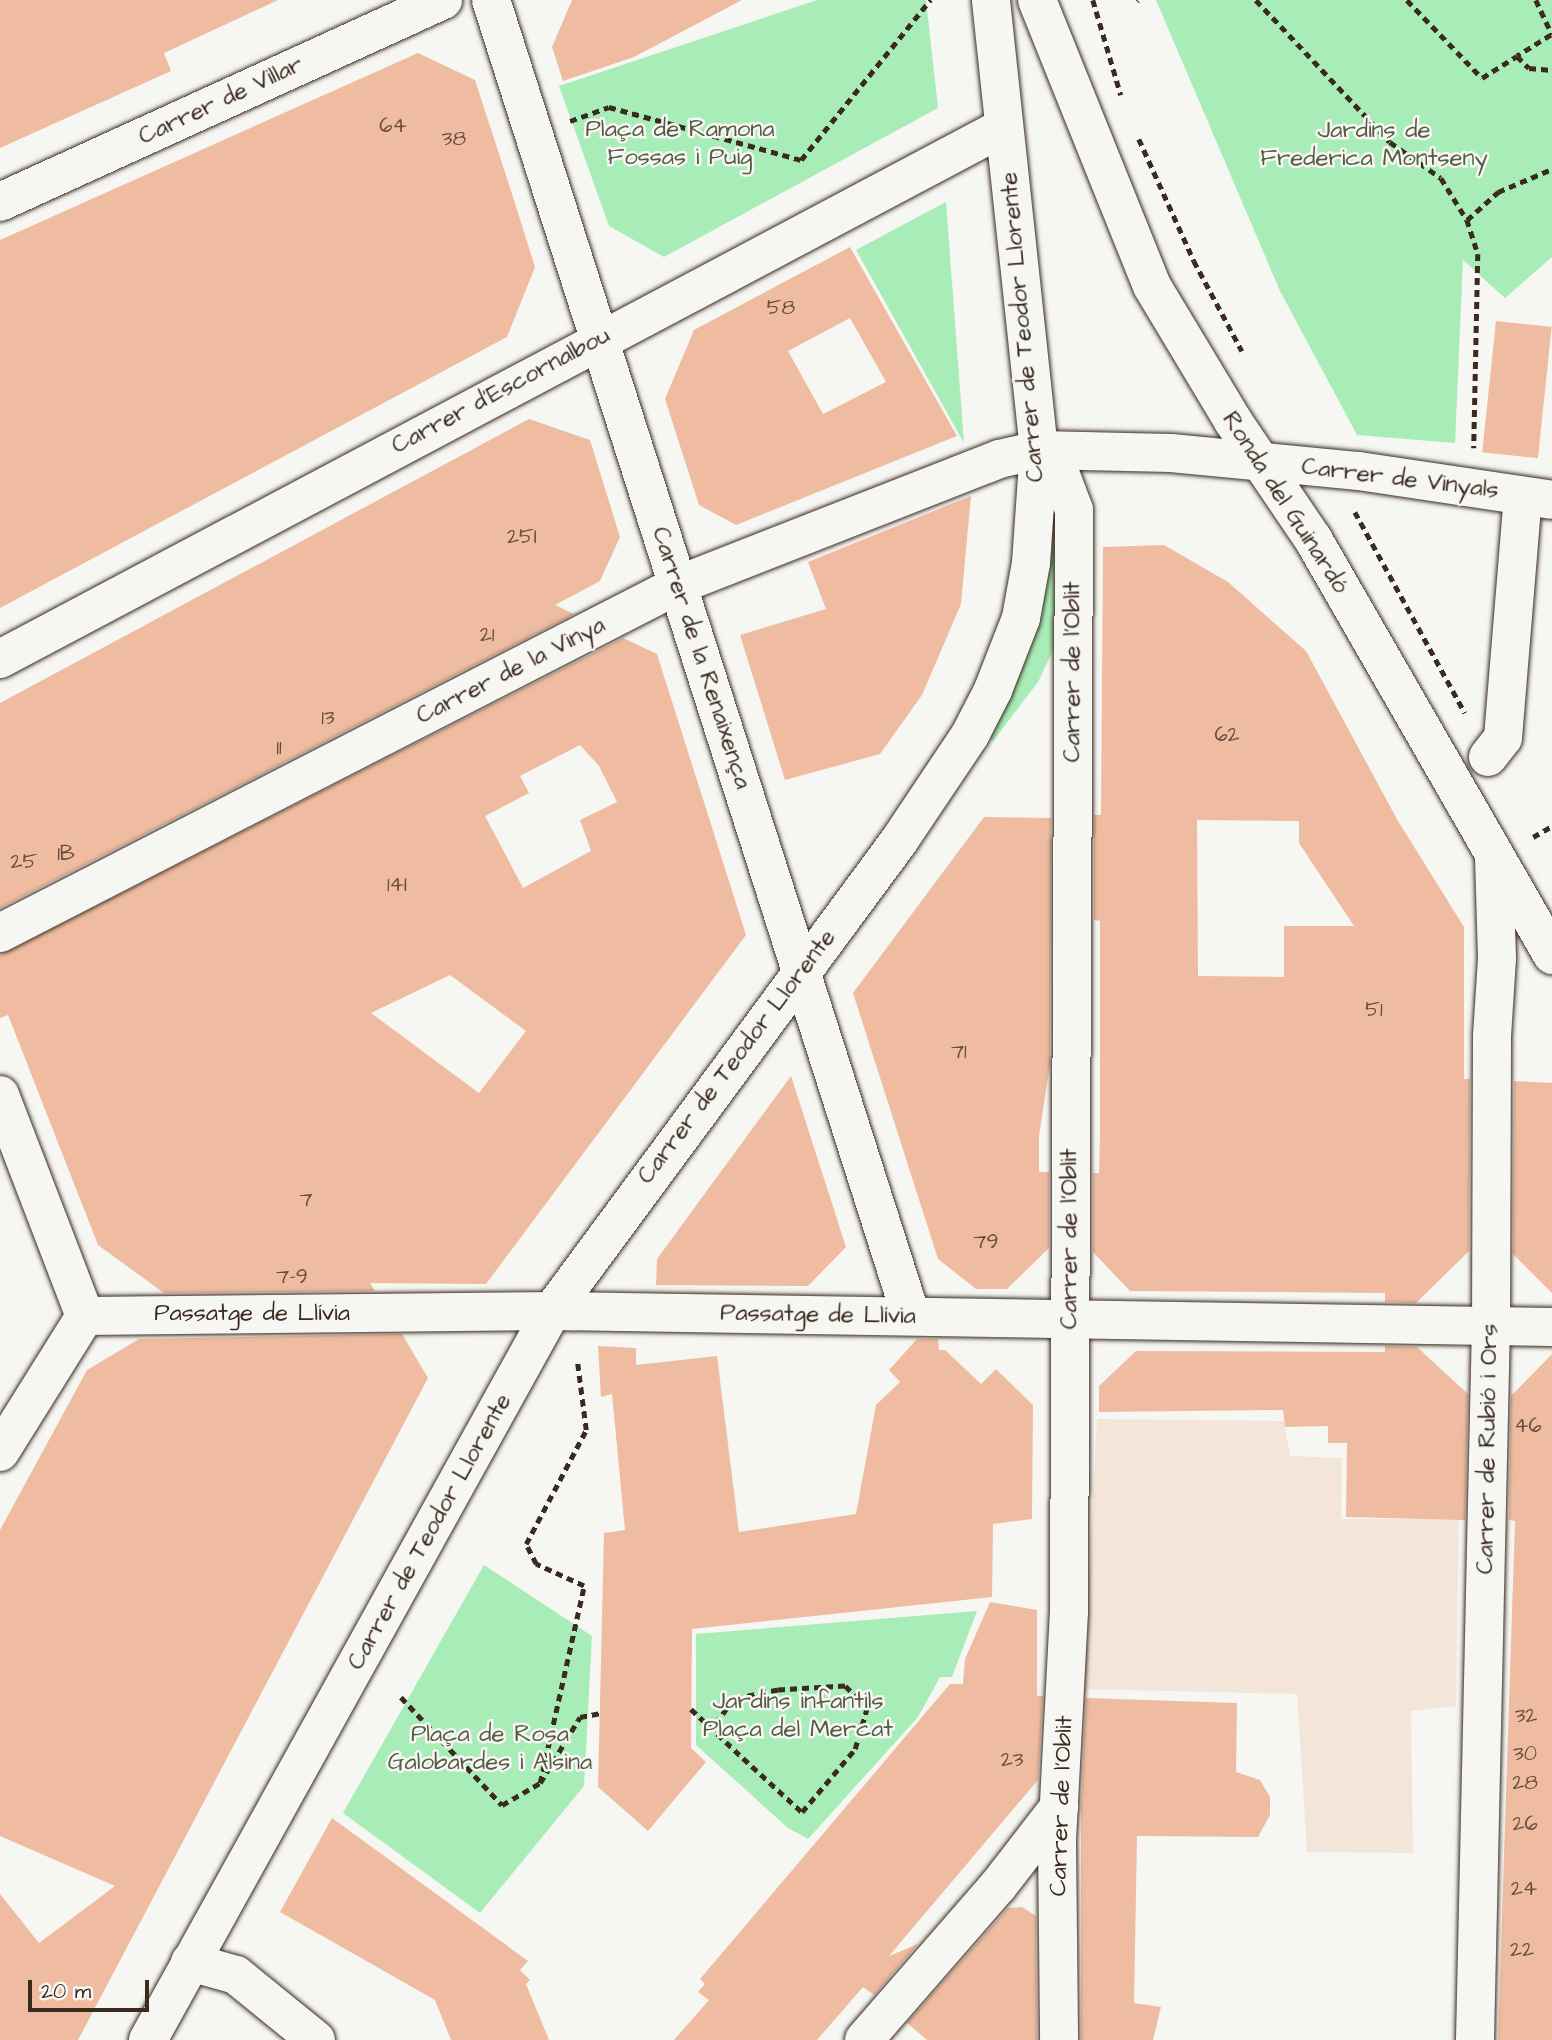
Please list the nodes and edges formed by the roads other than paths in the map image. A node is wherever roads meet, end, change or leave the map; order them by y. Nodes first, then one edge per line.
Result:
1 (443, 0) edge
2 (491, 0) edge
3 (991, 0) edge
4 (1047, 11) edge
5 (1004, 127) junction
6 (0, 202) edge
7 (599, 338) junction
8 (1039, 450) junction
9 (1262, 463) junction
10 (1537, 498) edge
11 (678, 584) junction
12 (0, 659) edge
13 (1488, 757) road end
14 (1494, 858) junction
15 (0, 933) edge
16 (1552, 955) edge
17 (801, 970) junction
18 (0, 1095) edge
19 (552, 1311) junction
20 (85, 1316) junction
21 (911, 1316) junction
22 (1069, 1320) junction
23 (1491, 1326) junction
24 (1552, 1327) edge
25 (0, 1452) edge
26 (1059, 1807) junction
27 (190, 1962) junction
28 (148, 2040) edge
29 (316, 2040) edge
30 (864, 2040) edge
31 (1059, 2040) edge
32 (1475, 2040) edge

1 - 6 street, Carrer de Villar
2 - 7 street, Carrer de la Renaixença
3 - 5 street, Carrer de Teodor Llorente
4 - 9 street, Ronda del Guinardó
5 - 7 street, Carrer d'Escornalbou
5 - 8 street, Carrer de Teodor Llorente
7 - 11 street, Carrer de la Renaixença
7 - 12 street, Carrer d'Escornalbou
8 - 9 street, Carrer de Vinyals
8 - 11 street, Carrer de la Vinya
8 - 17 street, Carrer de Teodor Llorente
8 - 22 street, Carrer de l'Oblit
9 - 10 street, Carrer de Vinyals
9 - 14 street, Ronda del Guinardó
10 - 13 street
11 - 15 street, Carrer de la Vinya
11 - 17 street, Carrer de la Renaixença
14 - 16 street, Ronda del Guinardó
14 - 23 street, Carrer de Rubió i Ors
17 - 19 street, Carrer de Teodor Llorente
17 - 21 street, Carrer de la Renaixença
18 - 20 street
19 - 20 street, Passatge de Llívia
19 - 21 street, Passatge de Llívia
19 - 27 street, Carrer de Teodor Llorente
20 - 25 street
21 - 22 street, Passatge de Llívia
22 - 23 street, Passatge de Llívia
22 - 26 street, Carrer de l'Oblit
23 - 24 street, Passatge de Llívia
23 - 32 street, Carrer de Rubió i Ors
26 - 30 street
26 - 31 street, Carrer de l'Oblit
27 - 28 street, Carrer de Teodor Llorente
27 - 29 street

